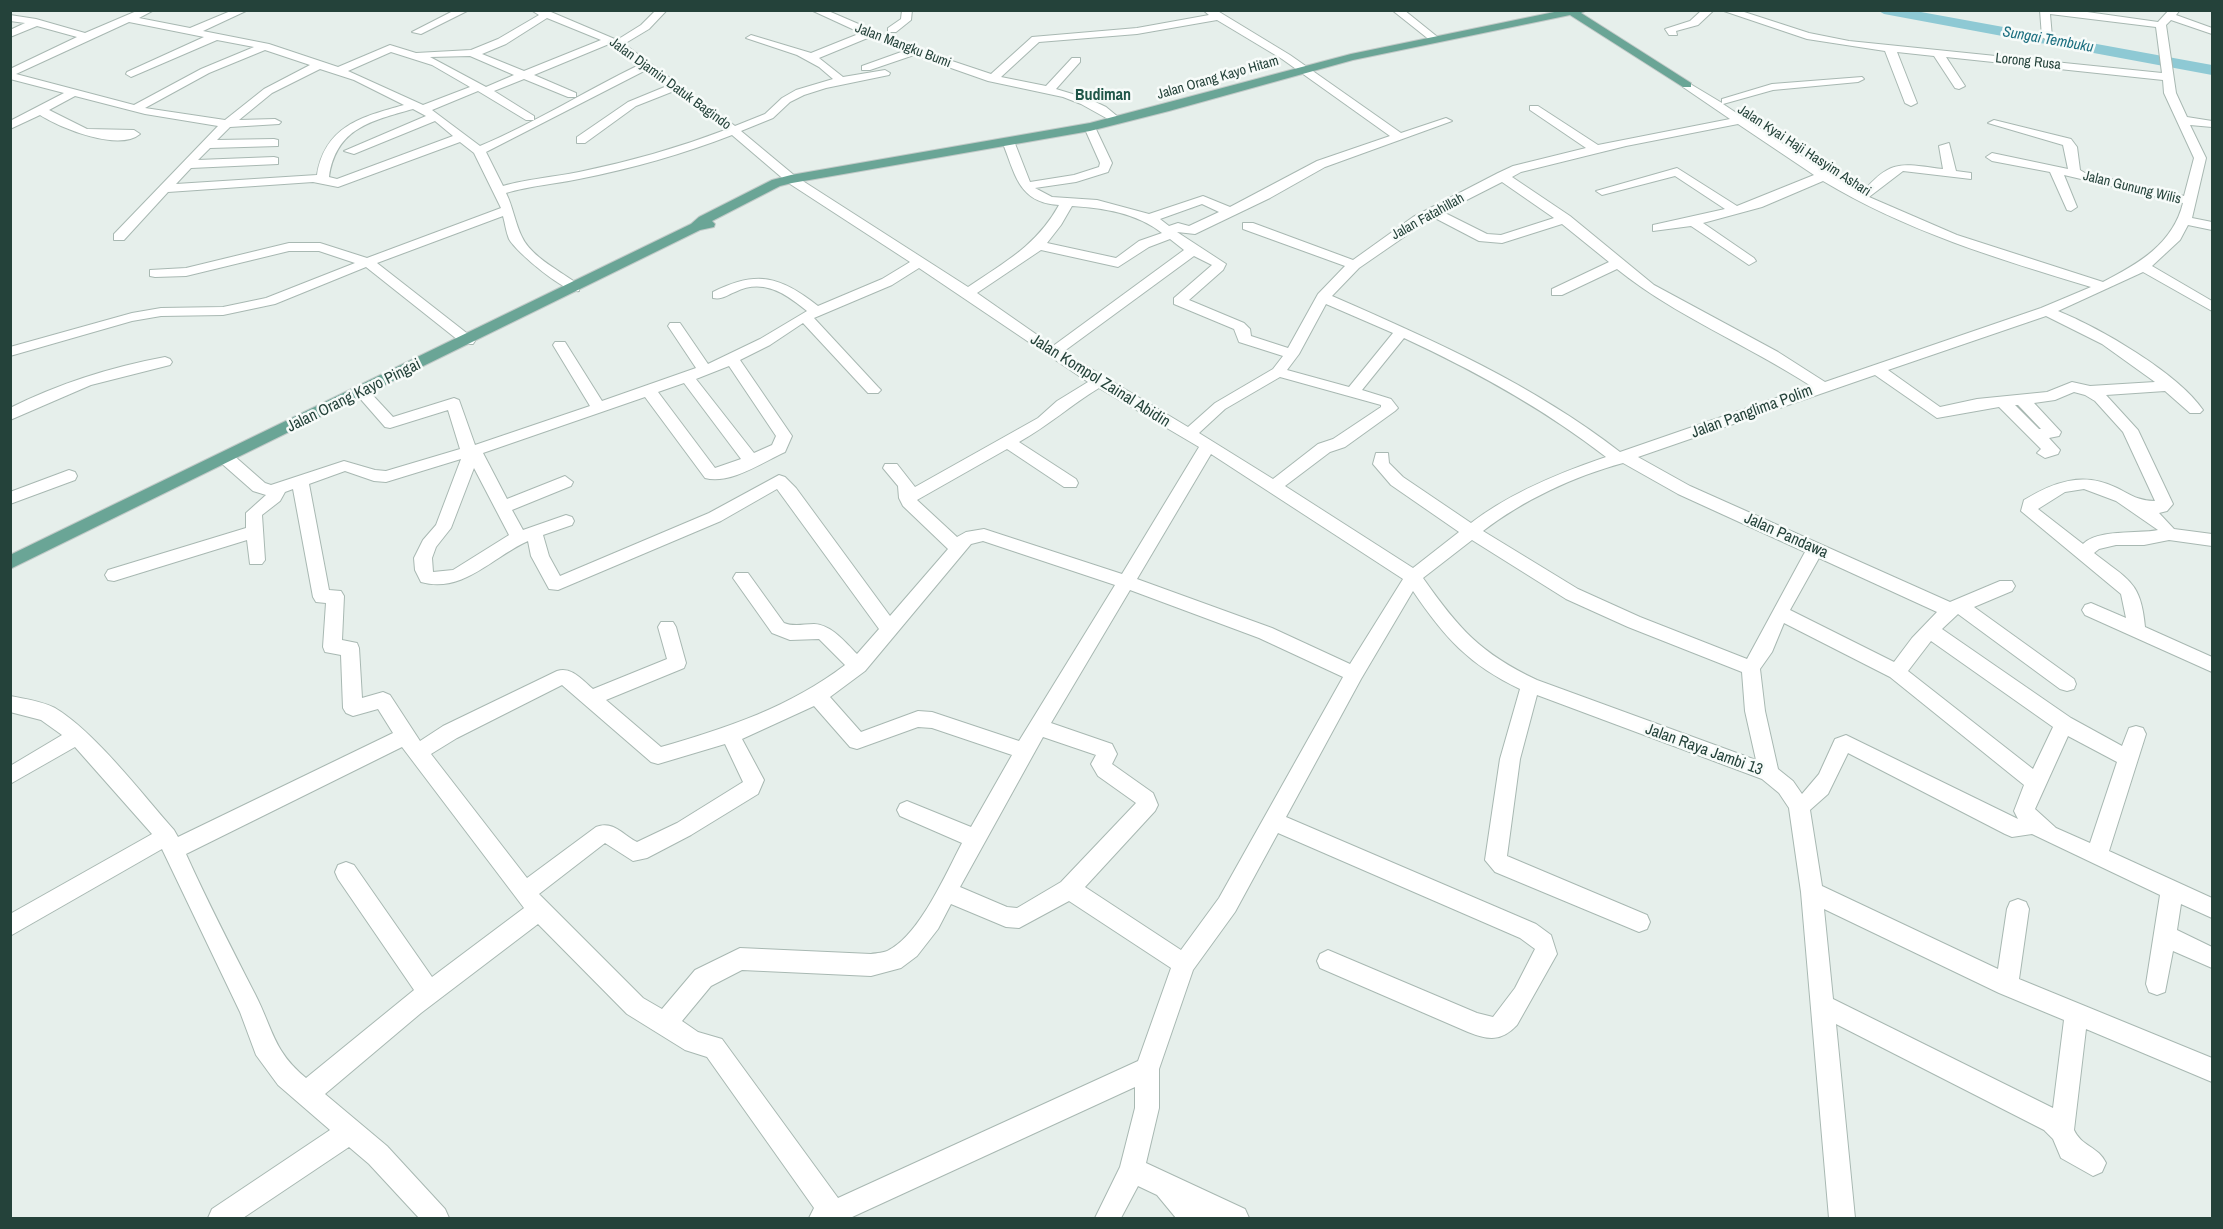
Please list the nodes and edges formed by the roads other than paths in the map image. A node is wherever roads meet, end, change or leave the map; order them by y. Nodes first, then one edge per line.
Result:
1 (27, 10) edge
2 (149, 10) edge
3 (243, 10) edge
4 (464, 10) edge
5 (662, 10) edge
6 (816, 10) edge
7 (907, 10) edge
8 (1397, 10) edge
9 (1709, 10) edge
10 (1725, 10) edge
11 (2046, 10) edge
12 (1577, 11) edge
13 (542, 12) edge
14 (2172, 13) edge
15 (1213, 14) edge
16 (12, 18) edge
17 (127, 19) junction
18 (36, 22) junction
19 (2161, 26) junction
20 (892, 30) dead end
21 (2212, 31) edge
22 (191, 32) junction
23 (417, 32) dead end
24 (10, 33) edge
25 (1673, 33) dead end
26 (868, 34) junction
27 (216, 36) junction
28 (2046, 36) dead end
29 (86, 37) junction
30 (751, 38) dead end
31 (1435, 39) junction
32 (613, 42) junction
33 (265, 46) junction
34 (1890, 49) junction
35 (915, 51) junction
36 (471, 53) junction
37 (412, 54) junction
38 (1938, 54) junction
39 (810, 57) junction
40 (1076, 60) dead end
41 (321, 64) junction
42 (646, 66) junction
43 (863, 69) dead end
44 (1304, 69) junction
45 (339, 71) junction
46 (885, 73) dead end
47 (130, 74) dead end
48 (10, 75) edge
49 (524, 76) junction
50 (2166, 77) junction
51 (992, 78) junction
52 (1684, 79) junction
53 (1858, 79) dead end
54 (842, 83) junction
55 (1959, 86) dead end
56 (675, 87) junction
57 (482, 89) junction
58 (1048, 91) junction
59 (75, 92) junction
60 (572, 95) dead end
61 (1726, 101) junction
62 (1911, 103) dead end
63 (420, 107) junction
64 (1988, 107) dead end
65 (1534, 108) dead end
66 (140, 109) junction
67 (41, 110) junction
68 (436, 116) junction
69 (530, 118) dead end
70 (1741, 120) junction
71 (2182, 120) junction
72 (1117, 121) junction
73 (1446, 121) dead end
74 (275, 122) dead end
75 (1994, 123) junction
76 (227, 124) junction
77 (2212, 124) edge
78 (10, 126) edge
79 (1090, 127) junction
80 (733, 130) junction
81 (134, 134) dead end
82 (107, 136) junction
83 (1399, 136) junction
84 (2000, 136) dead end
85 (462, 137) junction
86 (581, 140) dead end
87 (1008, 141) junction
88 (274, 143) dead end
89 (207, 144) junction
90 (1945, 146) dead end
91 (1595, 149) junction
92 (350, 151) dead end
93 (479, 152) junction
94 (1992, 157) dead end
95 (2206, 159) edge
96 (274, 161) dead end
97 (188, 164) junction
98 (2055, 169) junction
99 (1950, 174) junction
100 (2076, 174) junction
101 (1826, 175) junction
102 (1502, 176) junction
103 (1966, 176) dead end
104 (791, 179) junction
105 (322, 180) junction
106 (1026, 186) junction
107 (163, 189) junction
108 (499, 190) junction
109 (1602, 191) dead end
110 (1868, 193) junction
111 (1068, 201) junction
112 (2071, 207) dead end
113 (508, 210) junction
114 (1735, 210) junction
115 (1229, 212) junction
116 (2187, 212) junction
117 (1434, 213) junction
118 (1912, 217) junction
119 (1150, 218) junction
120 (1564, 219) junction
121 (2212, 221) edge
122 (1693, 222) junction
123 (1248, 226) dead end
124 (2212, 226) edge
125 (1658, 228) dead end
126 (1169, 233) junction
127 (119, 237) dead end
128 (1038, 245) junction
129 (1194, 250) junction
130 (1749, 261) dead end
131 (369, 262) junction
132 (920, 262) junction
133 (1617, 263) junction
134 (1354, 266) junction
135 (2143, 267) junction
136 (155, 273) dead end
137 (2108, 285) junction
138 (574, 288) junction
139 (1557, 292) dead end
140 (968, 293) junction
141 (718, 295) dead end
142 (1323, 297) junction
143 (2212, 307) edge
144 (2046, 311) junction
145 (810, 314) junction
146 (675, 326) dead end
147 (1401, 332) junction
148 (468, 341) junction
149 (560, 345) dead end
150 (10, 352) edge
151 (1054, 352) junction
152 (1292, 354) junction
153 (733, 360) junction
154 (165, 362) dead end
155 (1877, 369) junction
156 (705, 371) junction
157 (1278, 372) junction
158 (687, 377) junction
159 (1099, 382) junction
160 (2170, 386) junction
161 (1822, 387) junction
162 (873, 390) dead end
163 (649, 391) junction
164 (2090, 391) junction
165 (362, 392) junction
166 (1352, 393) junction
167 (2021, 399) junction
168 (2002, 401) junction
169 (600, 408) junction
170 (2195, 410) dead end
171 (10, 416) edge
172 (1189, 434) junction
173 (2036, 435) junction
174 (1008, 442) junction
175 (1208, 445) junction
176 (471, 451) junction
177 (2045, 453) dead end
178 (1382, 457) dead end
179 (226, 458) junction
180 (1622, 458) junction
181 (751, 461) junction
182 (891, 468) dead end
183 (69, 477) dead end
184 (300, 482) junction
185 (565, 482) dead end
186 (1070, 483) dead end
187 (1275, 486) junction
188 (277, 491) junction
189 (10, 498) edge
190 (907, 498) junction
191 (503, 507) junction
192 (2138, 507) junction
193 (566, 520) dead end
194 (1470, 531) junction
195 (254, 532) junction
196 (2169, 534) junction
197 (527, 535) junction
198 (2212, 540) edge
199 (958, 548) junction
200 (1815, 549) junction
201 (2085, 553) junction
202 (256, 560) dead end
203 (10, 562) edge
204 (1413, 577) junction
205 (117, 578) dead end
206 (741, 578) dead end
207 (1125, 582) junction
208 (2006, 586) dead end
209 (1954, 608) junction
210 (2091, 610) dead end
211 (1779, 613) junction
212 (667, 627) dead end
213 (889, 629) junction
214 (2136, 631) junction
215 (1931, 632) junction
216 (2212, 665) edge
217 (858, 666) junction
218 (1751, 668) junction
219 (1897, 672) junction
220 (1354, 674) junction
221 (2067, 684) dead end
222 (1530, 685) junction
223 (817, 696) junction
224 (592, 698) junction
225 (10, 704) edge
226 (2064, 724) junction
227 (1038, 727) junction
228 (2136, 734) dead end
229 (730, 735) junction
230 (77, 736) junction
231 (405, 736) junction
232 (1024, 752) junction
233 (417, 753) junction
234 (2127, 758) junction
235 (1769, 773) junction
236 (10, 776) edge
237 (2036, 783) junction
238 (1798, 806) junction
239 (907, 810) dead end
240 (1273, 821) junction
241 (2032, 822) junction
242 (976, 840) junction
243 (170, 843) junction
244 (2097, 855) junction
245 (346, 872) dead end
246 (1069, 889) junction
247 (2172, 890) junction
248 (525, 892) junction
249 (947, 892) junction
250 (1812, 892) junction
251 (2212, 908) edge
252 (2018, 909) dead end
253 (539, 910) junction
254 (1639, 922) dead end
255 (10, 926) edge
256 (2163, 936) junction
257 (2212, 958) edge
258 (1329, 962) dead end
259 (1184, 964) junction
260 (2157, 984) dead end
261 (2007, 985) junction
262 (430, 993) junction
263 (1822, 1005) junction
264 (2076, 1015) junction
265 (664, 1023) junction
266 (1147, 1069) junction
267 (2212, 1070) edge
268 (306, 1094) junction
269 (2062, 1130) junction
270 (349, 1132) junction
271 (2092, 1163) dead end
272 (1132, 1170) junction
273 (1161, 1184) junction
274 (828, 1216) edge
275 (221, 1218) edge
276 (436, 1218) edge
277 (1108, 1218) edge
278 (1193, 1218) edge
279 (1236, 1218) edge
280 (1843, 1218) edge

1 - 16 street
2 - 17 street
3 - 22 street
4 - 23 street
5 - 32 street
6 - 26 street, Jalan Mangku Bumi
7 - 20 street
8 - 31 street
9 - 25 street
10 - 34 street, Lorong Rusa
11 - 19 street
11 - 28 street
12 - 31 main road, Jalan Orang Kayo Hitam
12 - 52 main road
13 - 32 street, Jalan Djamin Datuk Bagindo
13 - 36 street
14 - 19 street
14 - 21 street
15 - 44 street
15 - 51 street
16 - 18 street
17 - 22 street
17 - 29 street
18 - 24 street
18 - 29 street
19 - 50 street
22 - 27 street
26 - 35 street, Jalan Mangku Bumi
26 - 39 street
27 - 33 street
27 - 47 street
29 - 48 street
30 - 39 street
31 - 44 main road, Jalan Orang Kayo Hitam
32 - 42 street, Jalan Djamin Datuk Bagindo
32 - 49 street
33 - 41 street
33 - 66 street
34 - 38 street, Lorong Rusa
34 - 62 street
35 - 43 street
35 - 51 street, Jalan Mangku Bumi
36 - 37 street
36 - 49 street
37 - 45 street
37 - 57 street
38 - 50 street, Lorong Rusa
38 - 55 street
39 - 54 street
40 - 58 street
41 - 45 street
41 - 76 street
42 - 56 street, Jalan Djamin Datuk Bagindo
42 - 93 street
44 - 72 main road, Jalan Orang Kayo Hitam
44 - 83 street
45 - 63 street
46 - 54 street
48 - 59 street
49 - 57 street
49 - 60 street
50 - 71 street
51 - 58 street, Jalan Mangku Bumi
52 - 61 street, Jalan Kyai Haji Hasyim Ashari
52 - 70 street, Jalan Kyai Haji Hasyim Ashari
53 - 61 street
54 - 80 street
56 - 80 street, Jalan Djamin Datuk Bagindo
56 - 86 street
57 - 63 street
57 - 69 street
58 - 72 street, Jalan Mangku Bumi
59 - 66 street
59 - 67 street
61 - 110 street, Jalan Kyai Haji Hasyim Ashari
63 - 68 street
63 - 105 street
64 - 75 street
65 - 91 street
66 - 76 street
66 - 82 street
67 - 78 street
67 - 82 street
68 - 85 street
68 - 92 street
70 - 91 street, Jalan Fatahillah
70 - 101 street, Jalan Kyai Haji Hasyim Ashari
71 - 77 street
71 - 95 street
72 - 79 main road, Jalan Orang Kayo Hitam
73 - 83 street
74 - 76 street
75 - 84 street
75 - 100 street, Jalan Gunung Wilis
76 - 89 street
79 - 87 main road, Jalan Orang Kayo Hitam
79 - 106 street
80 - 104 street, Jalan Djamin Datuk Bagindo
80 - 108 street
81 - 82 street
83 - 115 street
85 - 93 street
85 - 105 street
87 - 104 main road, Jalan Orang Kayo Hitam
87 - 106 street
88 - 89 street
89 - 97 street
90 - 99 street
91 - 102 street, Jalan Fatahillah
93 - 108 street
94 - 98 street, Jalan Gunung Wilis
95 - 116 street
96 - 97 street
97 - 107 street
98 - 100 street, Jalan Gunung Wilis
98 - 112 street, Jalan Gunung Wilis
99 - 103 street
99 - 110 street
100 - 116 street, Jalan Gunung Wilis
101 - 114 street
101 - 118 street, Jalan Kyai Haji Hasyim Ashari
102 - 117 street, Jalan Fatahillah
102 - 120 street
104 - 132 street, Jalan Kompol Zainal Abidin
104 - 138 main road, Jalan Orang Kayo Pingai
105 - 107 street
106 - 111 street
107 - 127 street
108 - 113 street
109 - 114 street
110 - 118 street, Jalan Kyai Haji Hasyim Ashari
111 - 119 street
111 - 128 street
113 - 131 street
113 - 138 street
114 - 122 street
115 - 119 street
115 - 126 street
116 - 121 street
116 - 124 street
116 - 135 street, Jalan Panglima Polim
117 - 120 street
117 - 134 street, Jalan Fatahillah
118 - 137 street, Jalan Kyai Haji Hasyim Ashari
119 - 126 street
120 - 133 street
122 - 125 street
122 - 130 street
123 - 134 street
126 - 128 street
126 - 129 street
128 - 140 street
129 - 151 street
129 - 152 street
131 - 136 street
131 - 148 street
131 - 150 street
132 - 140 street, Jalan Kompol Zainal Abidin
132 - 145 street
133 - 139 street
133 - 161 street
134 - 142 street, Jalan Fatahillah
135 - 137 street, Jalan Panglima Polim
135 - 143 street
137 - 144 street, Jalan Panglima Polim
138 - 148 main road, Jalan Orang Kayo Pingai
140 - 151 street, Jalan Kompol Zainal Abidin
141 - 145 street
142 - 147 street, Jalan Pandawa
142 - 152 street, Jalan Fatahillah
144 - 155 street, Jalan Panglima Polim
144 - 160 street
145 - 153 street
145 - 162 street
146 - 156 street
147 - 166 street
147 - 180 street, Jalan Pandawa
148 - 165 main road, Jalan Orang Kayo Pingai
149 - 169 street
151 - 159 street, Jalan Kompol Zainal Abidin
152 - 157 street, Jalan Fatahillah
153 - 156 street
153 - 181 street
154 - 171 street
155 - 161 street, Jalan Panglima Polim
155 - 168 street
156 - 158 street
157 - 166 street
157 - 172 street, Jalan Fatahillah
158 - 163 street
158 - 181 street
159 - 172 street, Jalan Kompol Zainal Abidin
159 - 174 street
160 - 164 street
160 - 170 street
161 - 180 street, Jalan Panglima Polim
163 - 169 street
163 - 181 street
164 - 167 street
164 - 192 street
165 - 176 street
165 - 179 main road, Jalan Orang Kayo Pingai
166 - 187 street
167 - 168 street
167 - 173 street
168 - 173 street
169 - 176 street
172 - 175 street, Jalan Kompol Zainal Abidin
173 - 177 street
174 - 186 street
174 - 190 street
175 - 187 street, Jalan Kompol Zainal Abidin
175 - 207 street
176 - 184 street
176 - 191 street
176 - 197 street
178 - 194 street
179 - 188 street
179 - 203 main road, Jalan Orang Kayo Pingai
180 - 194 street, Jalan Panglima Polim
180 - 200 street, Jalan Pandawa
182 - 190 street
183 - 189 street
184 - 188 street
184 - 231 street
185 - 191 street
187 - 204 street, Jalan Kompol Zainal Abidin
188 - 195 street
190 - 199 street
191 - 197 street
192 - 196 street
192 - 201 street
193 - 197 street
194 - 204 street, Jalan Panglima Polim
194 - 218 street
195 - 202 street
195 - 205 street
196 - 198 street
196 - 201 street
197 - 213 street
199 - 207 street
199 - 213 street
200 - 209 street, Jalan Pandawa
200 - 211 street
201 - 214 street
204 - 220 street, Jalan Panglima Polim
204 - 222 street, Jalan Raya Jambi 13
206 - 217 street
207 - 220 street
207 - 227 street
208 - 209 street
209 - 215 street
209 - 221 street, Jalan Pandawa
210 - 214 street
211 - 218 street
211 - 219 street
212 - 224 street
213 - 217 street
214 - 216 street
215 - 219 street
215 - 226 street
217 - 223 street
218 - 235 street
219 - 237 street
220 - 240 street, Jalan Panglima Polim
222 - 235 street, Jalan Raya Jambi 13
222 - 254 street
223 - 229 street
223 - 232 street
224 - 229 street
224 - 233 street
225 - 230 street
226 - 234 street
226 - 237 street
227 - 232 street
227 - 246 street
228 - 234 street
229 - 248 street
230 - 236 street
230 - 243 street
231 - 233 street
231 - 243 street
232 - 242 street
233 - 248 street
234 - 244 street
235 - 238 street, Jalan Raya Jambi 13
237 - 241 street
238 - 241 street
238 - 250 street, Jalan Raya Jambi 13
239 - 242 street
240 - 258 street
240 - 259 street, Jalan Panglima Polim
241 - 244 street
242 - 249 street
243 - 255 street
243 - 268 street
244 - 247 street
245 - 262 street
246 - 249 street
246 - 259 street
247 - 251 street
247 - 256 street
248 - 253 street
249 - 265 street
250 - 261 street
250 - 263 street, Jalan Raya Jambi 13
252 - 261 street
253 - 262 street
253 - 265 street
256 - 257 street
256 - 260 street
259 - 266 street, Jalan Panglima Polim
261 - 264 street
262 - 268 street
263 - 269 street
263 - 280 street, Jalan Raya Jambi 13
264 - 267 street
264 - 269 street
265 - 274 street
266 - 272 street, Jalan Panglima Polim
266 - 274 street
268 - 270 street
269 - 271 street
270 - 275 street
270 - 276 street
272 - 273 street
272 - 277 street, Jalan Panglima Polim
273 - 278 street
273 - 279 street

